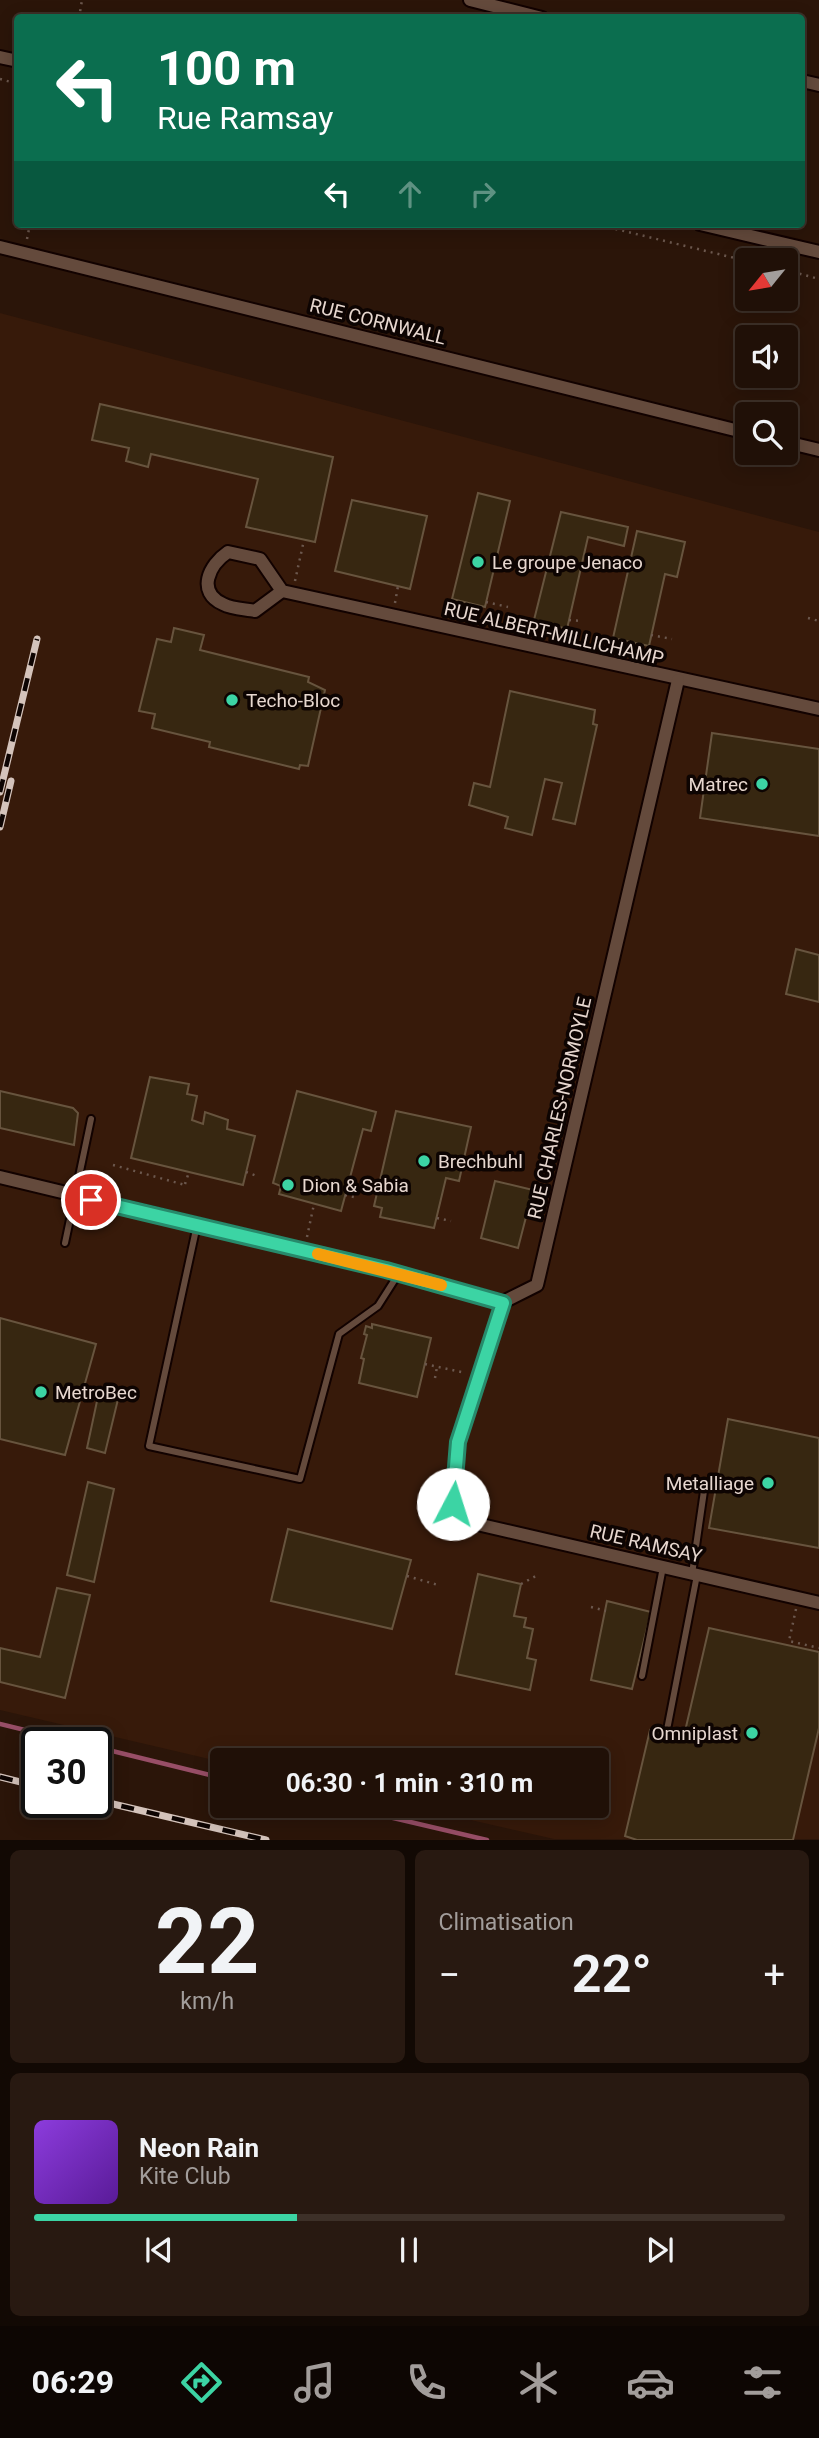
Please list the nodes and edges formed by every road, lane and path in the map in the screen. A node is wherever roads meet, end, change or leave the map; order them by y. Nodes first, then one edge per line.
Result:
1 (470, 0) edge
2 (526, 14) edge
3 (29, 228) edge
4 (611, 228) edge
5 (717, 228) edge
6 (0, 247) edge
7 (819, 252) edge
8 (23, 253) junction
9 (735, 258) edge
10 (798, 274) edge
11 (819, 279) edge
12 (735, 430) edge
13 (798, 445) edge
14 (819, 450) edge
15 (304, 540) dead end
16 (287, 592) junction
17 (486, 602) dead end
18 (508, 607) dead end
19 (808, 618) dead end
20 (569, 620) dead end
21 (582, 621) dead end
22 (819, 621) edge
23 (652, 635) dead end
24 (672, 639) dead end
25 (678, 680) junction
26 (819, 709) edge
27 (91, 1119) dead end
28 (113, 1164) dead end
29 (189, 1172) dead end
30 (246, 1172) dead end
31 (257, 1176) dead end
32 (0, 1177) edge
33 (345, 1195) dead end
34 (76, 1196) junction
35 (358, 1198) dead end
36 (314, 1204) dead end
37 (437, 1218) dead end
38 (451, 1221) dead end
39 (197, 1225) junction
40 (65, 1243) dead end
41 (305, 1251) junction
42 (399, 1273) junction
43 (503, 1303) junction
44 (425, 1364) dead end
45 (437, 1367) junction
46 (480, 1376) junction
47 (435, 1378) dead end
48 (705, 1484) dead end
49 (663, 1567) junction
50 (695, 1574) junction
51 (407, 1576) dead end
52 (536, 1576) dead end
53 (522, 1584) dead end
54 (438, 1585) dead end
55 (798, 1598) junction
56 (819, 1603) edge
57 (591, 1607) dead end
58 (606, 1611) dead end
59 (819, 1648) edge
60 (642, 1676) dead end
61 (666, 1735) dead end

1 - 2 street
3 - 8 path
4 - 9 path
5 - 7 street
6 - 8 street, RUE CORNWALL
8 - 12 street, RUE CORNWALL
10 - 11 path
13 - 14 street
15 - 16 path
16 - 16 street
16 - 25 street, RUE ALBERT-MILLICHAMP
17 - 18 path
19 - 22 path
20 - 21 path
23 - 24 path
25 - 26 street, RUE ALBERT-MILLICHAMP
25 - 43 street, RUE CHARLES-NORMOYLE
27 - 34 lane
28 - 29 path
30 - 31 path
32 - 34 street
33 - 35 path
34 - 39 street
34 - 40 lane
36 - 41 path
37 - 38 path
39 - 41 street
39 - 42 lane
41 - 42 street
42 - 43 street
43 - 46 street
44 - 45 path
45 - 46 path
45 - 47 path
46 - 49 street, RUE RAMSAY
48 - 50 lane
49 - 50 street, RUE RAMSAY
49 - 60 lane
50 - 55 street, RUE RAMSAY
50 - 61 lane
51 - 54 path
52 - 53 path
55 - 56 street, RUE RAMSAY
55 - 59 path
57 - 58 path

